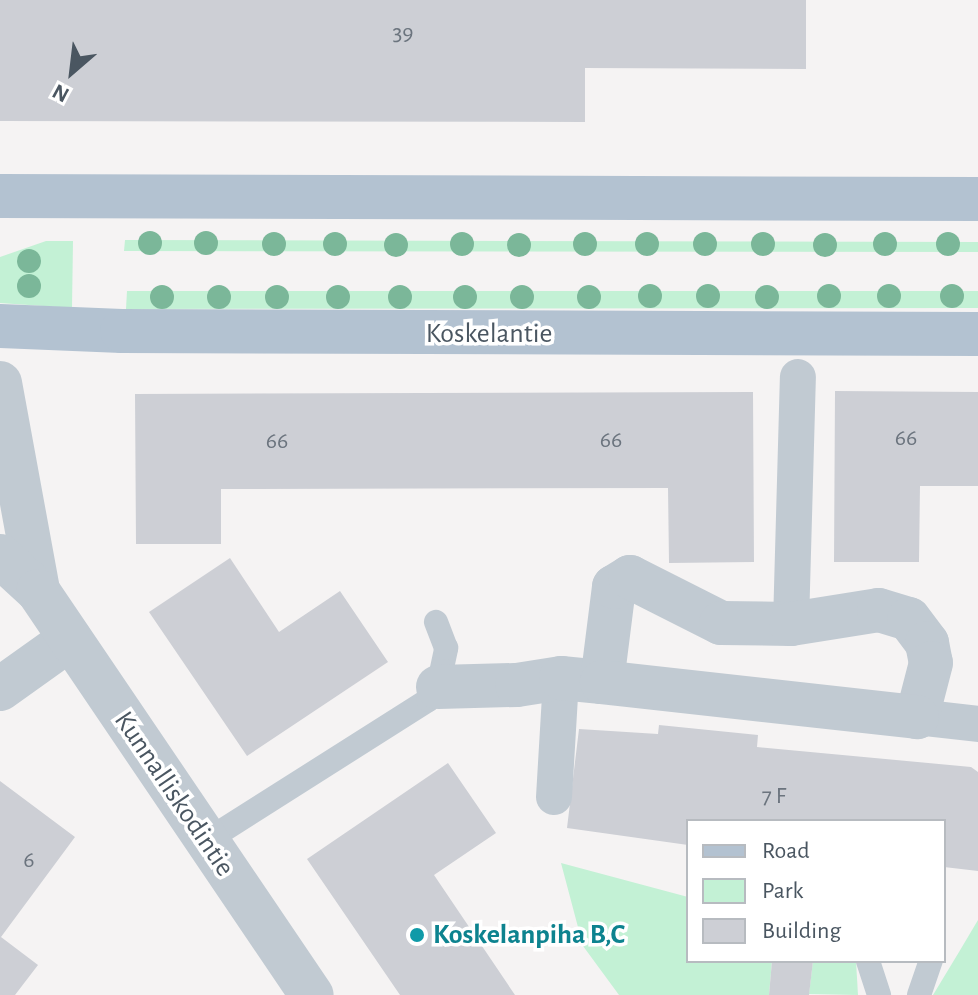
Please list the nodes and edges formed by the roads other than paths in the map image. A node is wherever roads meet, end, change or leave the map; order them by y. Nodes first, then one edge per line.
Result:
1 (0, 196) edge
2 (978, 199) edge
3 (0, 326) edge
4 (978, 334) edge
5 (798, 377) dead end
6 (0, 383) edge
7 (0, 556) edge
8 (38, 591) junction
9 (436, 622) dead end
10 (791, 624) junction
11 (70, 639) junction
12 (581, 680) junction
13 (438, 687) junction
14 (0, 689) edge
15 (917, 717) junction
16 (978, 724) edge
17 (554, 797) dead end
18 (206, 841) junction
19 (869, 963) edge
20 (930, 963) edge
21 (312, 995) edge
22 (879, 995) edge
23 (919, 995) edge

1 - 2 main road
3 - 4 main road, Koskelantie
5 - 10 street
6 - 8 street, Kunnalliskodintie
7 - 8 street, Kunnalliskodintie
8 - 11 street, Kunnalliskodintie
9 - 13 lane
10 - 12 street
10 - 15 street
11 - 14 street
11 - 18 street, Kunnalliskodintie
12 - 13 street
12 - 15 street
12 - 17 street
13 - 18 lane
15 - 16 street
18 - 21 street, Kunnalliskodintie
19 - 22 lane
20 - 23 lane

